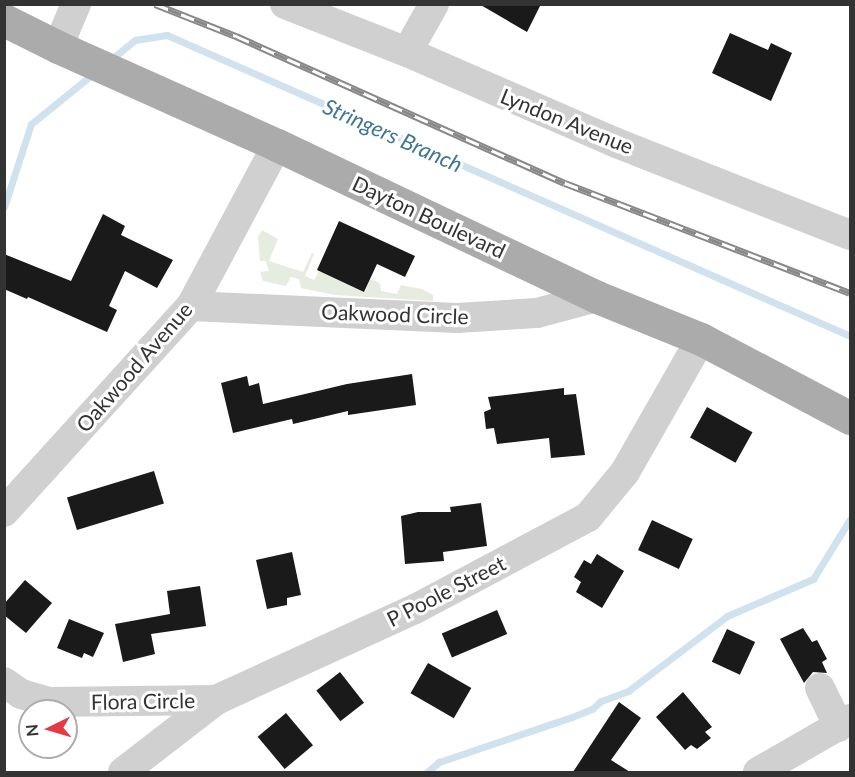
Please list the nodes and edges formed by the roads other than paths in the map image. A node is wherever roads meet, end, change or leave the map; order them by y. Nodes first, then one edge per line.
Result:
1 (76, 4) edge
2 (285, 4) edge
3 (434, 4) edge
4 (4, 20) edge
5 (58, 47) junction
6 (407, 52) junction
7 (277, 145) junction
8 (850, 235) edge
9 (597, 297) junction
10 (191, 306) junction
11 (701, 339) junction
12 (850, 418) edge
13 (4, 512) edge
14 (4, 681) edge
15 (820, 688) dead end
16 (216, 700) junction
17 (845, 723) edge
18 (123, 772) edge
19 (758, 772) edge

1 - 5 street
2 - 6 street, Lyndon Avenue
3 - 6 street
4 - 5 main road, Dayton Boulevard
5 - 7 main road, Dayton Boulevard
6 - 8 street, Lyndon Avenue
7 - 9 main road, Dayton Boulevard
7 - 10 street, Oakwood Avenue
9 - 10 street, Oakwood Circle
9 - 11 main road, Dayton Boulevard
10 - 13 street, Oakwood Avenue
11 - 12 main road, Dayton Boulevard
11 - 16 street, P Poole Street
14 - 16 street, Flora Circle
15 - 17 street
16 - 18 street, P Poole Street
17 - 19 street

